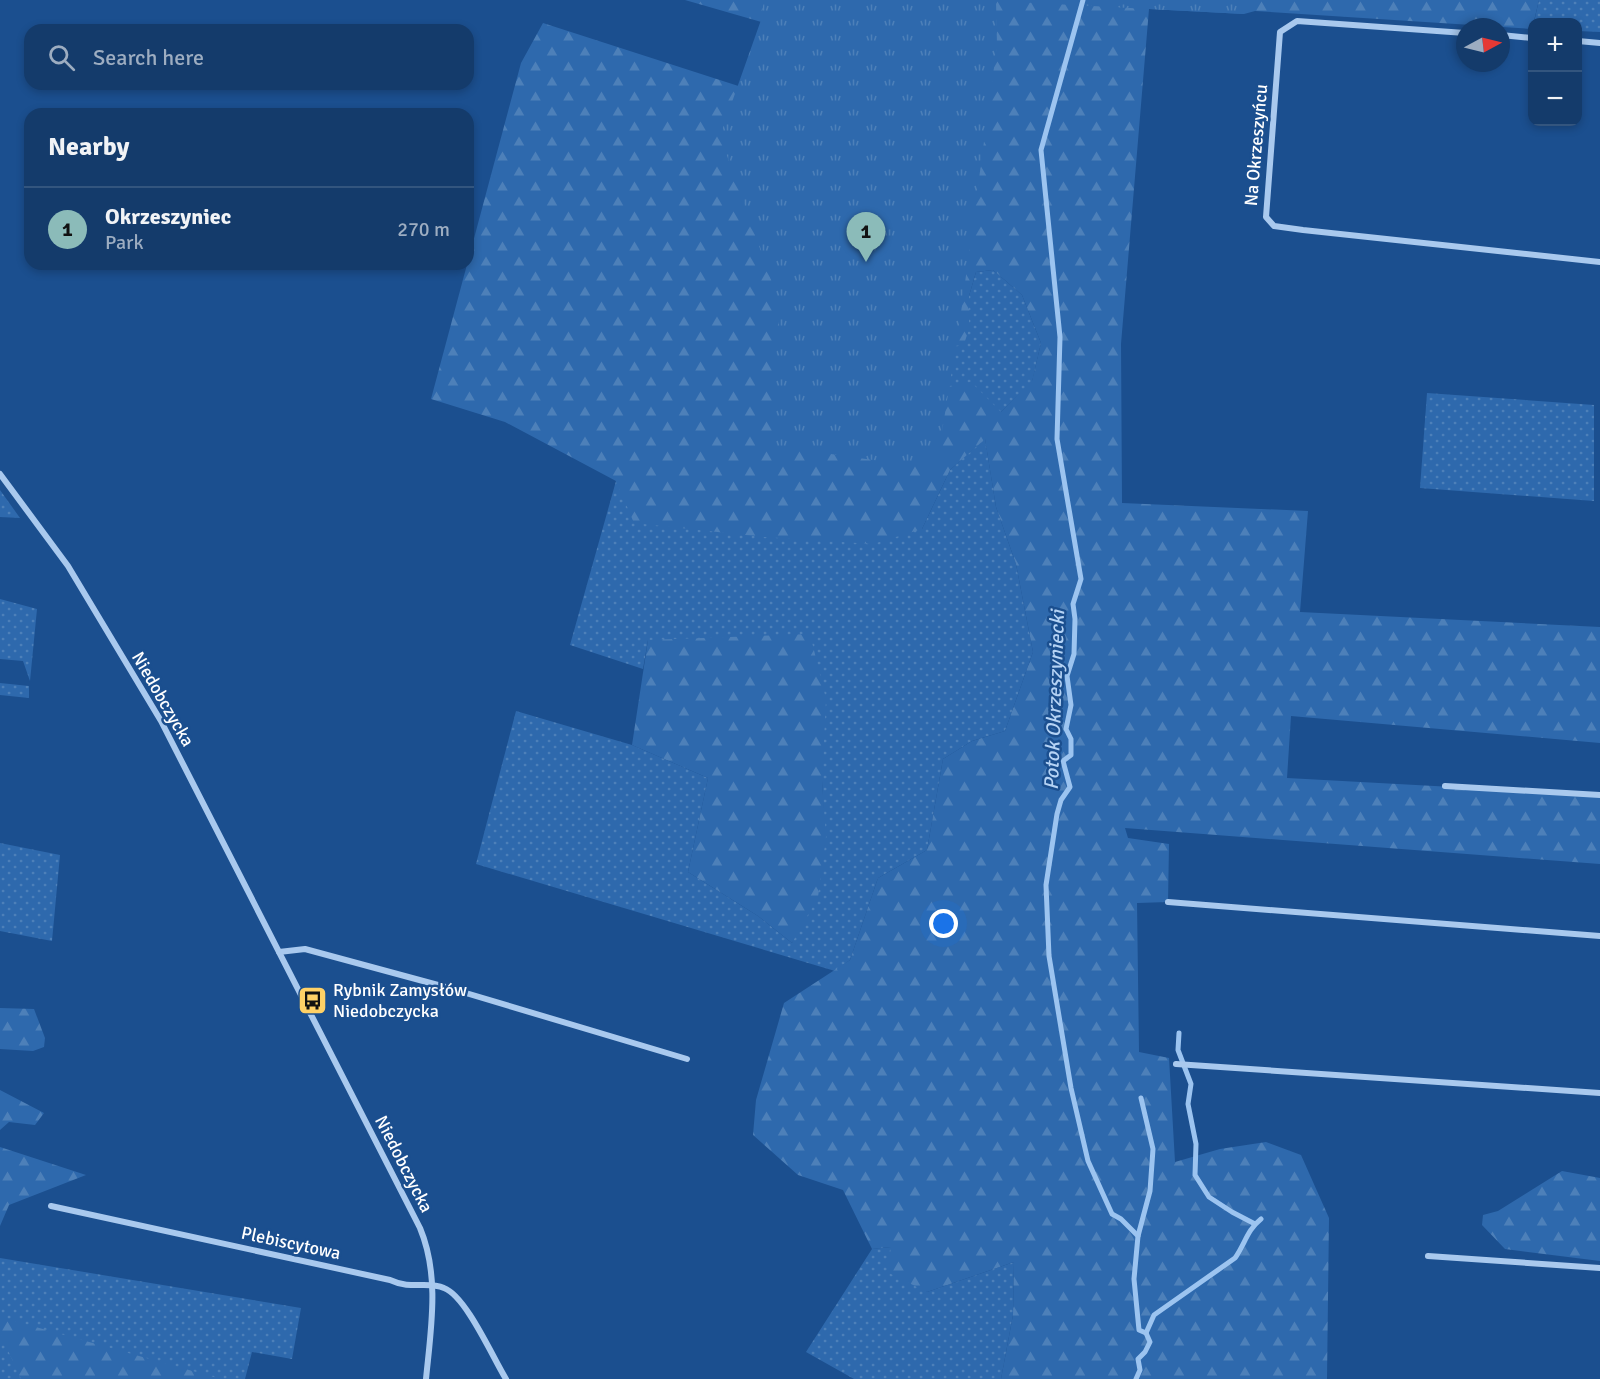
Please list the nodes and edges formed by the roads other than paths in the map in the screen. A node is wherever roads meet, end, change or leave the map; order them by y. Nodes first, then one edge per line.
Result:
1 (1456, 32) edge
2 (1510, 36) edge
3 (1528, 38) edge
4 (1582, 41) edge
5 (1600, 43) edge
6 (1600, 262) edge
7 (0, 474) edge
8 (1445, 786) dead end
9 (1600, 795) edge
10 (1168, 902) dead end
11 (1600, 936) edge
12 (279, 952) junction
13 (687, 1059) dead end
14 (1176, 1064) dead end
15 (1600, 1093) edge
16 (51, 1206) dead end
17 (1428, 1256) dead end
18 (1600, 1268) edge
19 (433, 1286) junction
20 (426, 1379) edge
21 (506, 1379) edge

1 - 6 street, Na Okrzeszyńcu
2 - 3 street
4 - 5 street
7 - 12 street, Niedobczycka
8 - 9 street
10 - 11 street
12 - 13 street
12 - 19 street, Niedobczycka
14 - 15 street
16 - 19 street, Plebiscytowa
17 - 18 street
19 - 20 street
19 - 21 street

